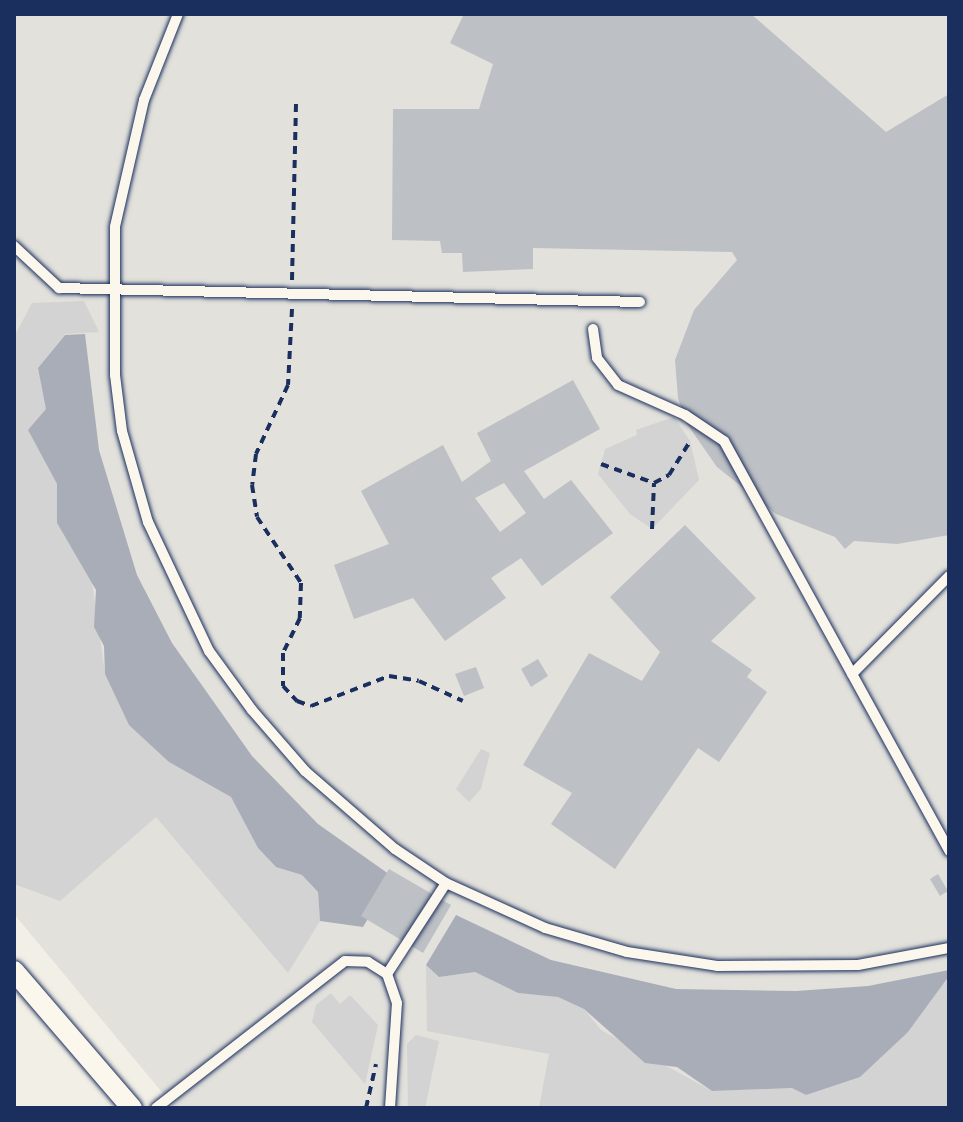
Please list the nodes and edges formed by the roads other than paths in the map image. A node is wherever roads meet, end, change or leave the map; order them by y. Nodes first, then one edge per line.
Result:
1 (178, 14) edge
2 (14, 246) edge
3 (115, 289) junction
4 (640, 302) dead end
5 (593, 329) dead end
6 (949, 576) edge
7 (852, 674) junction
8 (949, 851) edge
9 (446, 883) junction
10 (949, 948) edge
11 (14, 971) edge
12 (387, 974) junction
13 (132, 1108) edge
14 (156, 1108) edge
15 (390, 1108) edge

1 - 3 lane
2 - 3 lane
3 - 4 lane
3 - 9 lane
5 - 7 lane
6 - 7 lane
7 - 8 lane
9 - 10 lane
9 - 12 lane
11 - 13 street
12 - 14 lane
12 - 15 lane

